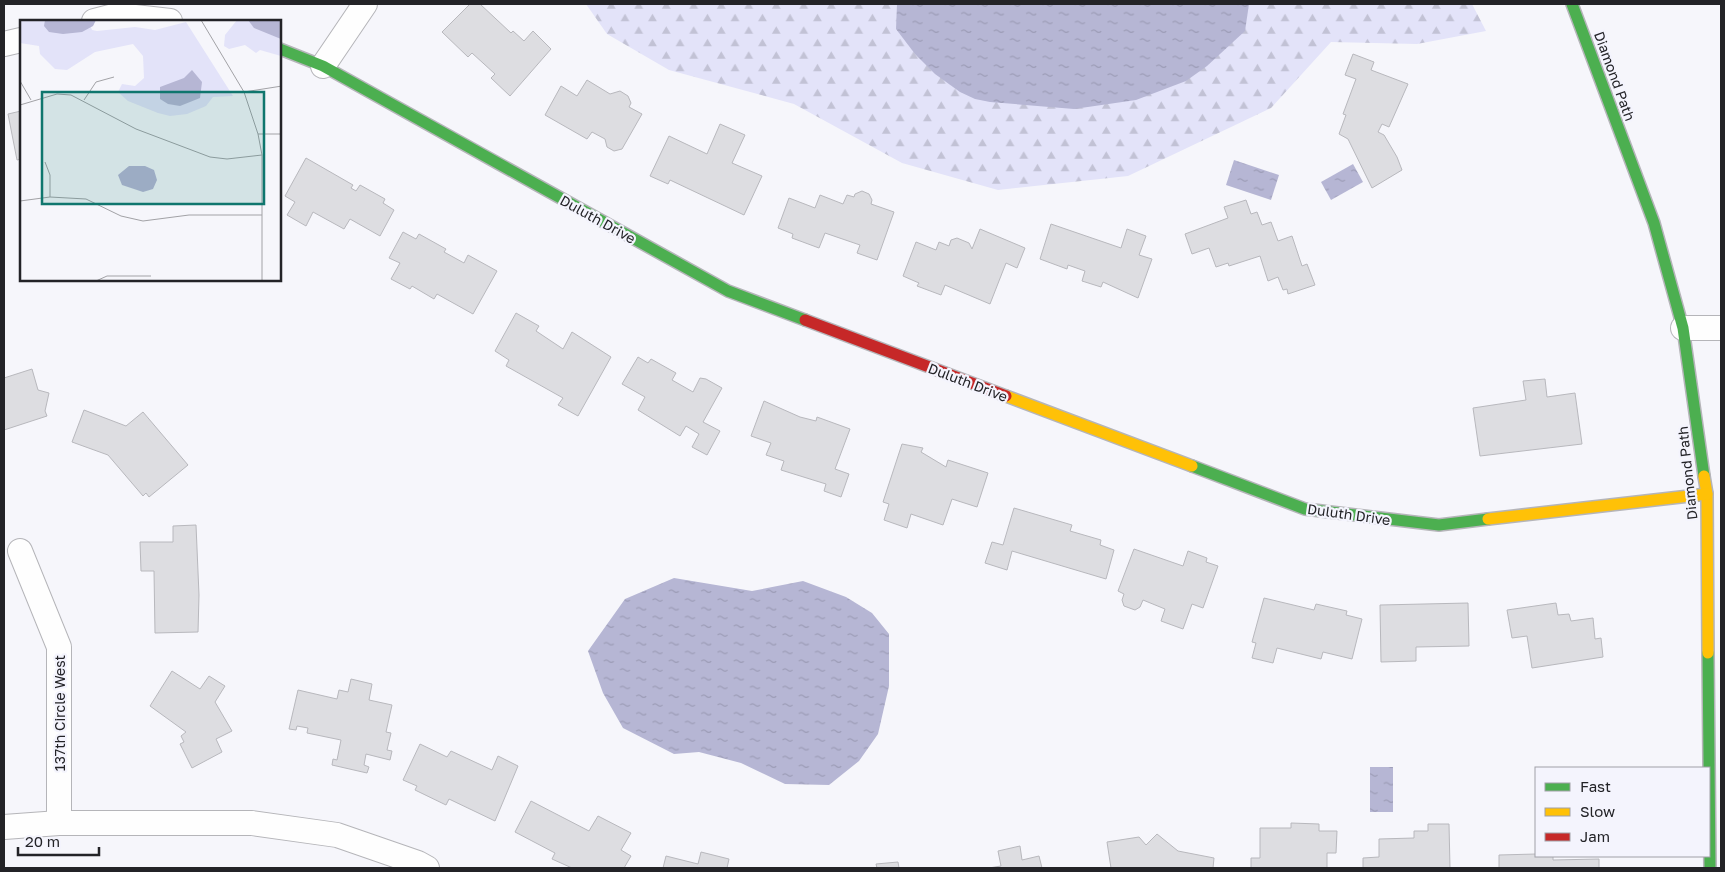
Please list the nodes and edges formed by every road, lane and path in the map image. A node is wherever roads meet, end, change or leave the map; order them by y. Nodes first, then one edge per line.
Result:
1 (365, 4) edge
2 (1574, 4) edge
3 (98, 20) edge
4 (161, 20) edge
5 (20, 40) edge
6 (4, 44) edge
7 (281, 49) edge
8 (323, 66) junction
9 (1683, 328) junction
10 (1721, 328) edge
11 (1707, 494) junction
12 (20, 551) dead end
13 (1709, 767) edge
14 (59, 823) junction
15 (4, 827) edge
16 (427, 868) edge

1 - 8 street
2 - 9 street, Diamond Path
3 - 4 street
5 - 6 street
7 - 8 street, Duluth Drive
8 - 11 street, Duluth Drive
9 - 10 street
9 - 11 street, Diamond Path
11 - 13 street, Diamond Path
12 - 14 street, 137th Circle West
14 - 15 street
14 - 16 street

